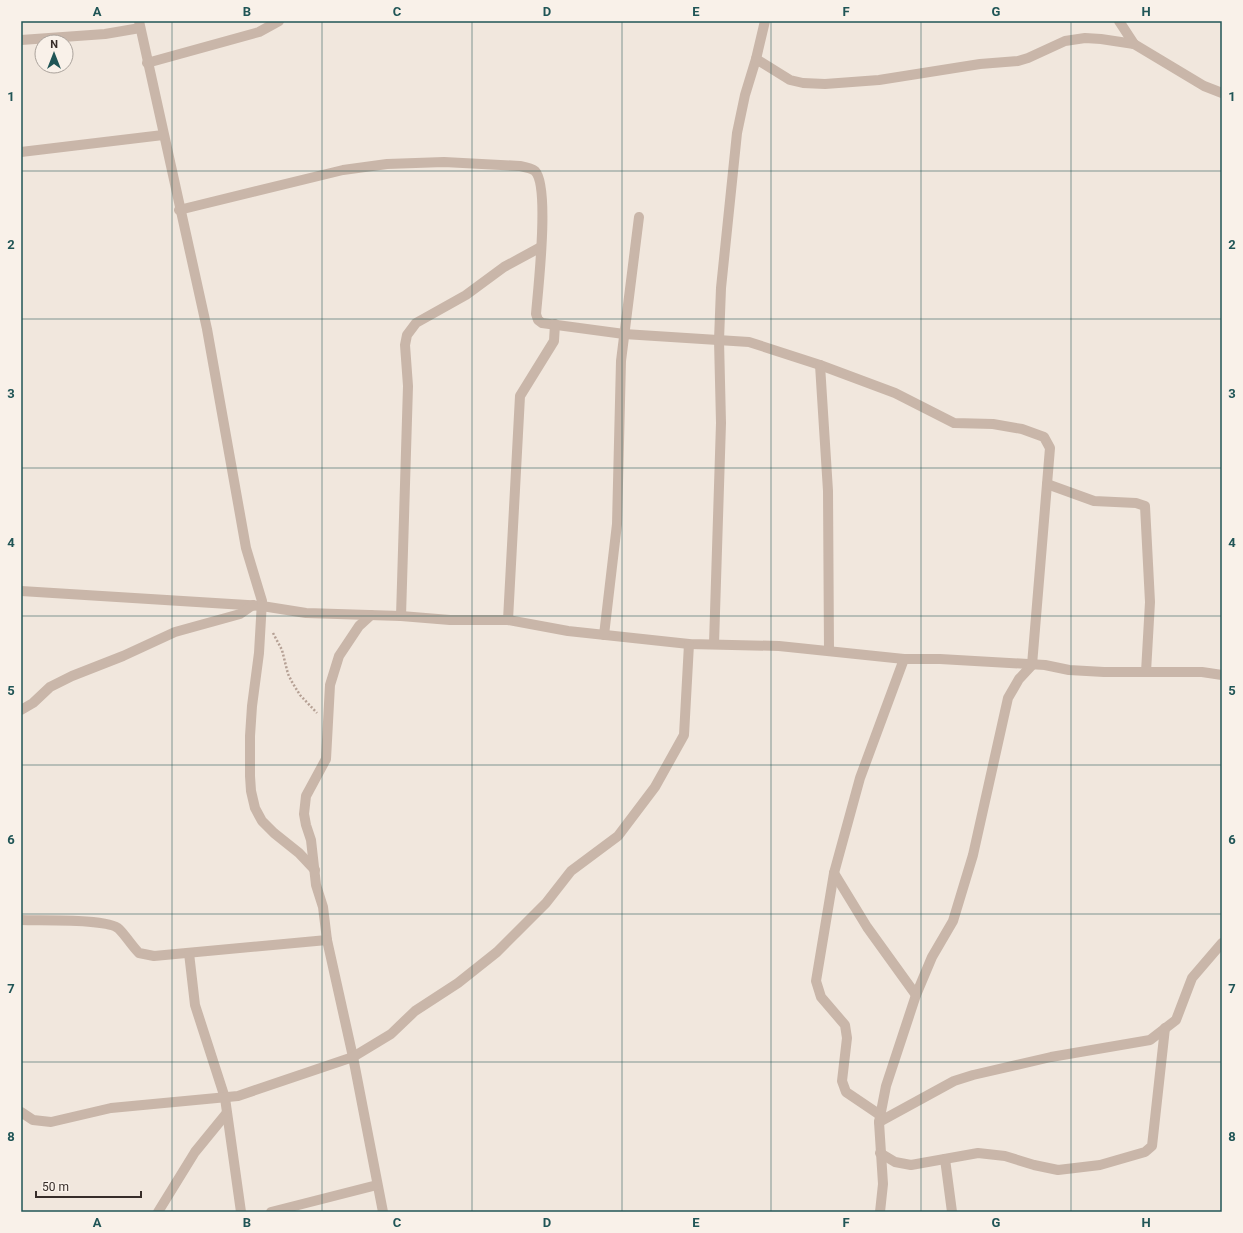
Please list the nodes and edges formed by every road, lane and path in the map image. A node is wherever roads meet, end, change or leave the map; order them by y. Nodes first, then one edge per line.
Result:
1 (279, 21) edge
2 (765, 21) edge
3 (1119, 21) edge
4 (139, 25) edge
5 (21, 40) edge
6 (1134, 44) junction
7 (756, 59) junction
8 (147, 63) junction
9 (1222, 93) edge
10 (163, 134) junction
11 (21, 152) edge
12 (179, 210) junction
13 (639, 217) dead end
14 (541, 247) junction
15 (555, 324) junction
16 (624, 334) junction
17 (719, 340) junction
18 (820, 365) junction
19 (1047, 484) junction
20 (21, 590) edge
21 (259, 609) junction
22 (371, 615) junction
23 (400, 616) junction
24 (508, 620) junction
25 (604, 635) junction
26 (689, 644) junction
27 (714, 644) junction
28 (829, 651) junction
29 (904, 658) junction
30 (1032, 665) junction
31 (1146, 672) junction
32 (1222, 675) edge
33 (21, 710) edge
34 (327, 723) junction
35 (315, 870) junction
36 (834, 873) junction
37 (21, 920) edge
38 (327, 940) junction
39 (1222, 943) edge
40 (189, 953) junction
41 (916, 995) junction
42 (1165, 1028) junction
43 (353, 1057) junction
44 (225, 1098) junction
45 (21, 1112) edge
46 (226, 1114) junction
47 (880, 1119) junction
48 (880, 1153) junction
49 (945, 1159) junction
50 (377, 1185) junction
51 (158, 1212) edge
52 (241, 1212) edge
53 (271, 1212) edge
54 (383, 1212) edge
55 (880, 1212) edge
56 (952, 1212) edge

1 - 8 street
2 - 7 street
3 - 6 street
4 - 5 street
4 - 8 street
6 - 7 street
6 - 9 street
7 - 17 street
8 - 10 street
10 - 11 street
10 - 12 street
12 - 14 street
12 - 21 street
13 - 16 street
14 - 15 street
14 - 23 street
15 - 16 street
15 - 24 street
16 - 17 street
16 - 25 street
17 - 18 street
17 - 27 street
18 - 19 street
18 - 28 street
19 - 30 street
19 - 31 street
20 - 21 street
21 - 22 street
21 - 33 street
21 - 34 path
21 - 35 street
22 - 23 street
22 - 34 street
23 - 24 street
24 - 25 street
25 - 26 street
26 - 27 street
26 - 43 street
27 - 28 street
28 - 29 street
29 - 30 street
29 - 36 street
30 - 31 street
30 - 41 street
31 - 32 street
34 - 35 street
35 - 38 street
36 - 41 street
36 - 47 street
37 - 40 street
38 - 40 street
38 - 43 street
39 - 42 street
40 - 44 street
41 - 47 street
42 - 47 street
42 - 49 street
43 - 44 street
43 - 50 street
44 - 45 street
44 - 46 street
46 - 51 street
46 - 52 street
47 - 48 street
48 - 49 street
48 - 55 street
49 - 56 street
50 - 53 street
50 - 54 street

